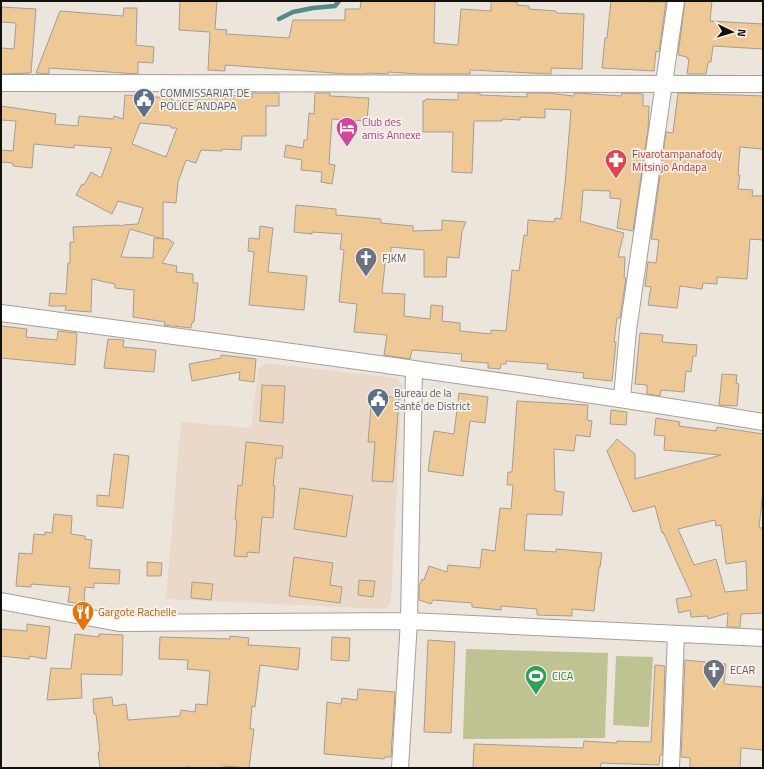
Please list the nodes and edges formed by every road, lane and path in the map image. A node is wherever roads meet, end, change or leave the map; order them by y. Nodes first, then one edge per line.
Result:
1 (676, 1) edge
2 (1, 83) edge
3 (663, 83) junction
4 (763, 84) edge
5 (1, 313) edge
6 (414, 369) junction
7 (622, 398) junction
8 (763, 422) edge
9 (1, 601) edge
10 (409, 621) junction
11 (676, 634) junction
12 (763, 638) edge
13 (400, 768) edge
14 (672, 768) edge

1 - 3 street
2 - 3 street
3 - 4 street
3 - 7 street
5 - 6 street
6 - 7 street
6 - 10 street
7 - 8 street
9 - 10 street
10 - 11 street
10 - 13 street
11 - 12 street
11 - 14 street

